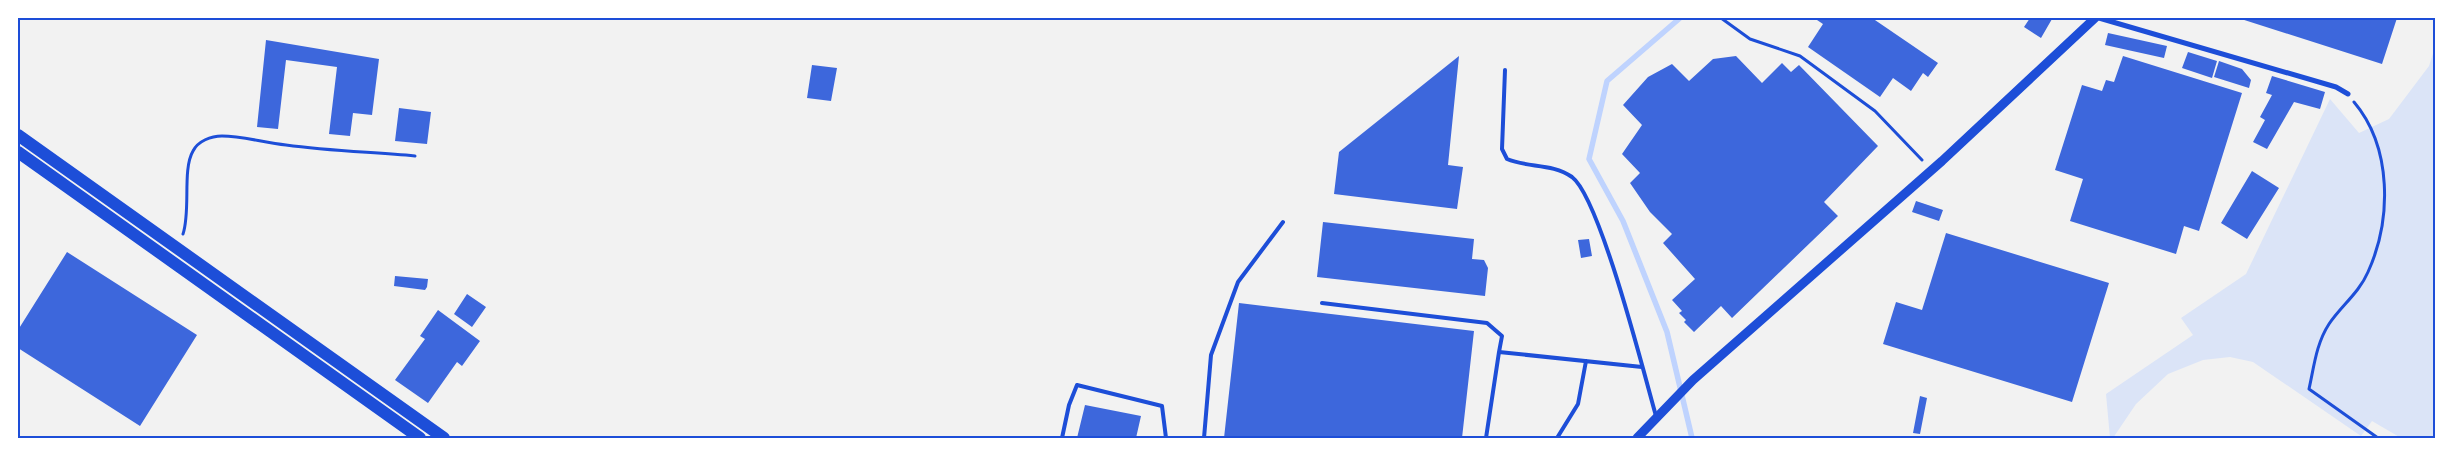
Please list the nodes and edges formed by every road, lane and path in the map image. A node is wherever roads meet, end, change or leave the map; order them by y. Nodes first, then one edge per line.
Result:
1 (1721, 18) edge
2 (2095, 18) edge
3 (2099, 18) edge
4 (1504, 70) dead end
5 (2348, 94) joint
6 (18, 134) edge
7 (18, 152) edge
8 (415, 156) dead end
9 (1942, 161) junction
10 (1283, 222) dead end
11 (178, 248) junction
12 (1322, 303) dead end
13 (1499, 352) junction
14 (1586, 361) junction
15 (1642, 367) junction
16 (1656, 418) junction
17 (420, 438) edge
18 (444, 438) edge
19 (1062, 438) edge
20 (1166, 438) edge
21 (1204, 438) edge
22 (1486, 438) edge
23 (1557, 438) edge
24 (1637, 438) edge
25 (2378, 438) edge

1 - 9 path
2 - 9 street
3 - 5 street
4 - 15 lane
5 - 25 path
6 - 11 main road
7 - 17 main road
8 - 11 path
9 - 16 street
10 - 21 lane
11 - 18 main road
12 - 13 lane
13 - 14 lane
13 - 22 lane
14 - 15 lane
14 - 23 lane
15 - 16 lane
16 - 24 street
19 - 20 lane

